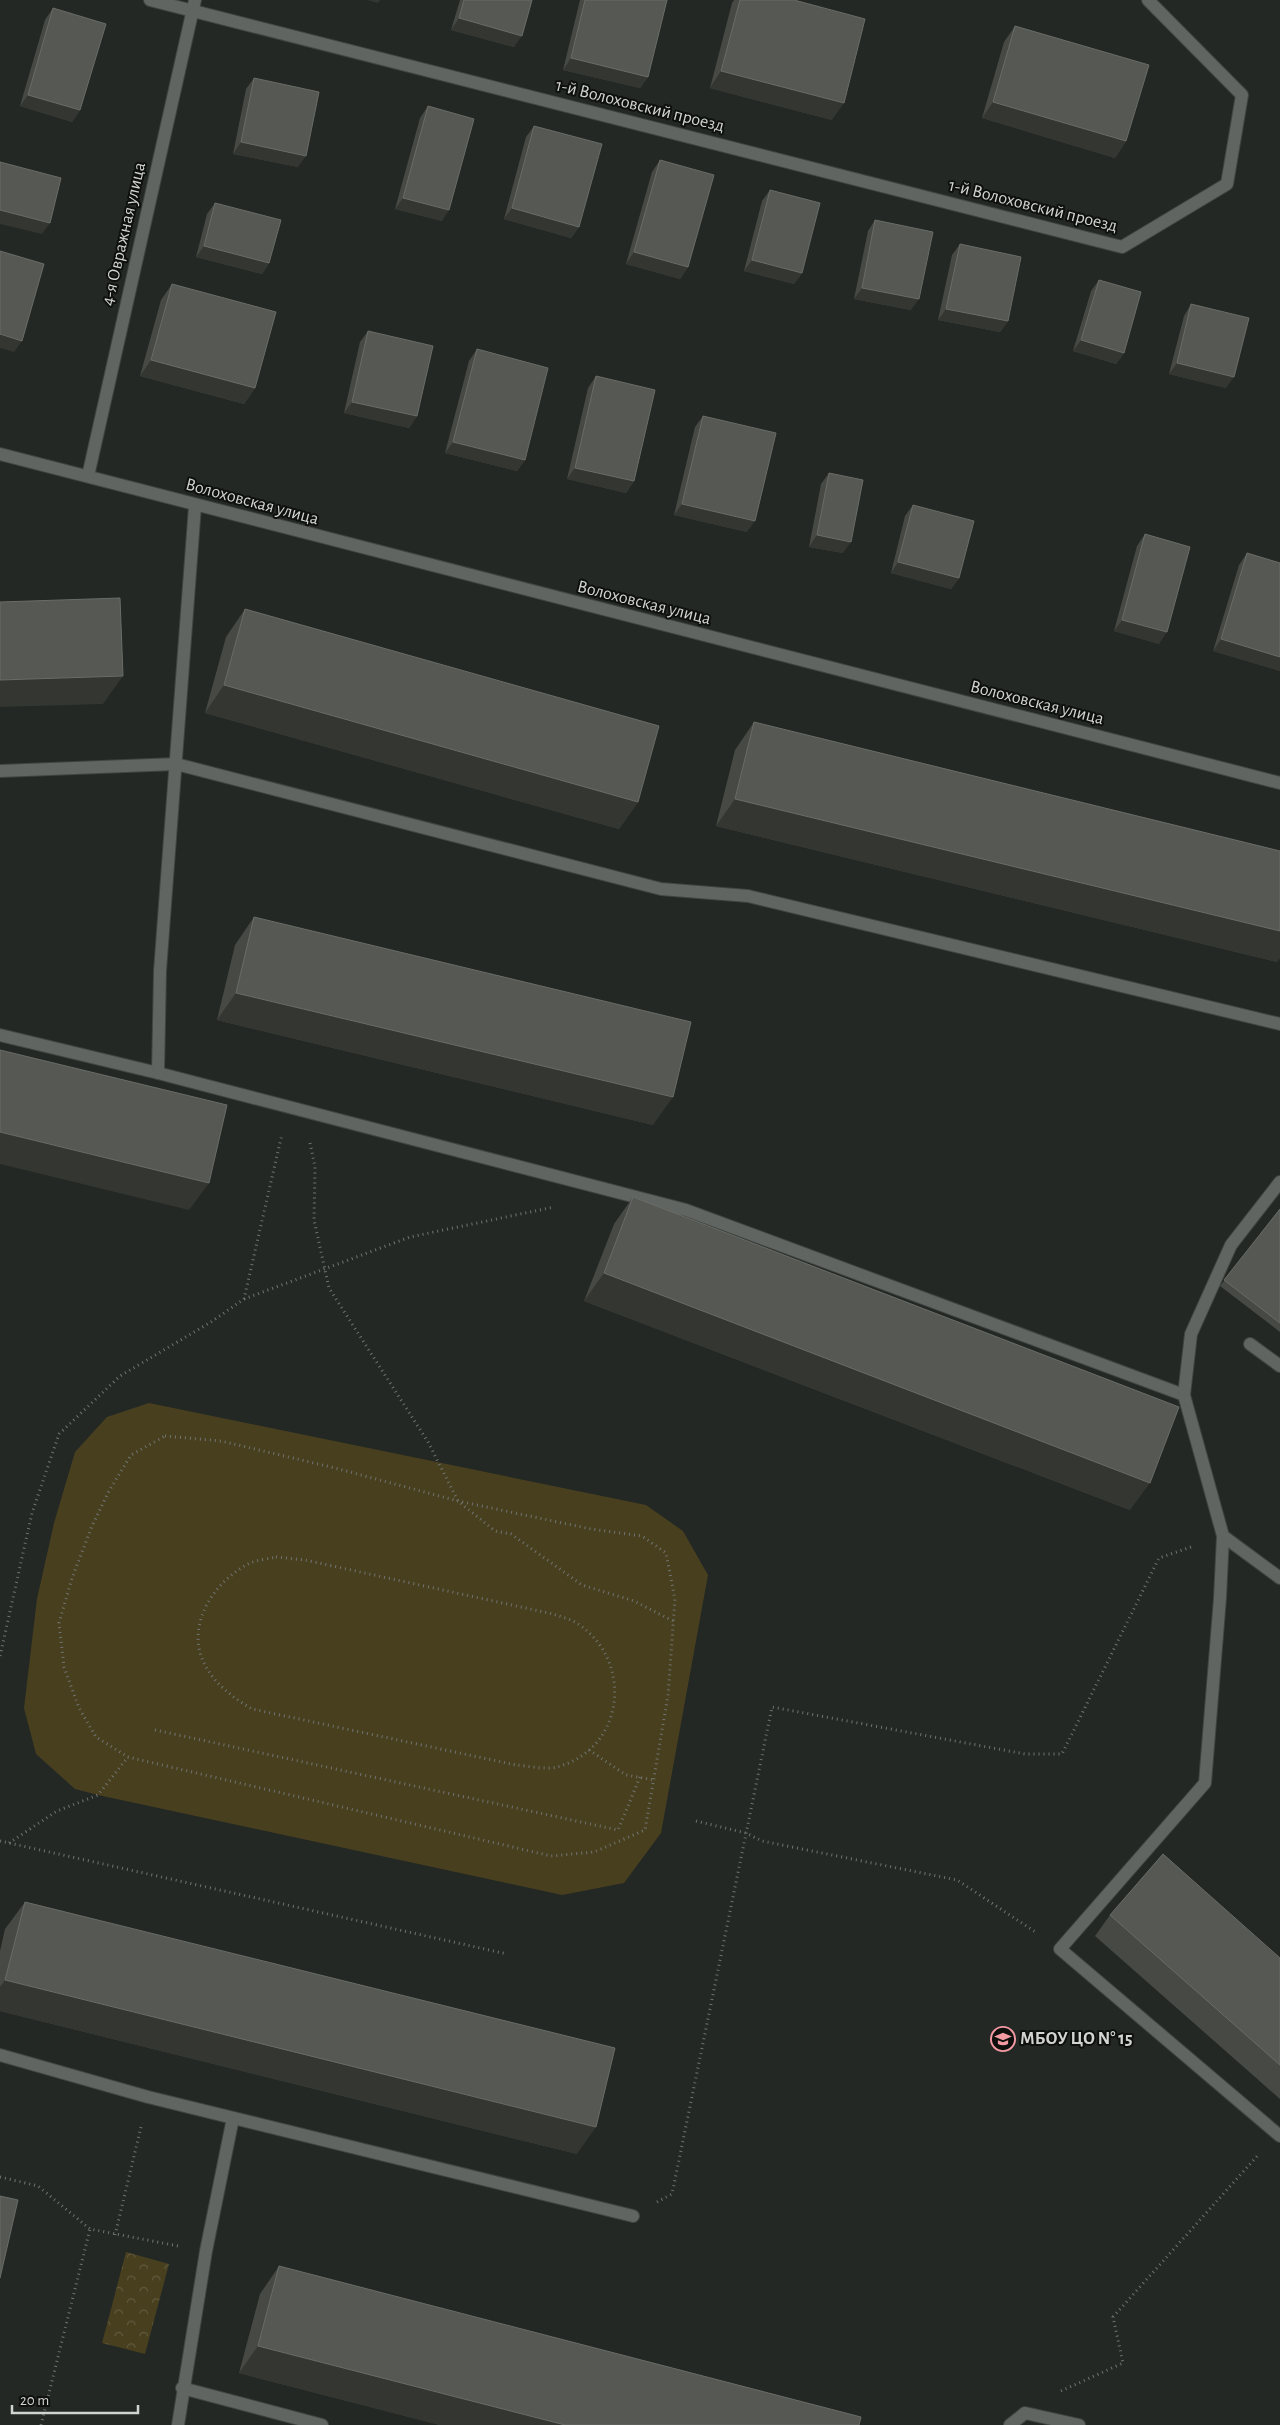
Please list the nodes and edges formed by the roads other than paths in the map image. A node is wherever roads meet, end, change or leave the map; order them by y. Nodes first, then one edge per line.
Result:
1 (150, 0) edge
2 (1148, 0) edge
3 (193, 5) edge
4 (0, 454) edge
5 (88, 476) junction
6 (195, 506) junction
7 (176, 764) junction
8 (0, 771) edge
9 (1280, 783) edge
10 (1280, 1024) edge
11 (0, 1035) edge
12 (158, 1073) junction
13 (1280, 1182) edge
14 (1250, 1344) dead end
15 (1280, 1366) edge
16 (1184, 1394) junction
17 (1223, 1536) junction
18 (1280, 1578) edge
19 (0, 2055) edge
20 (233, 2118) junction
21 (1279, 2135) edge
22 (633, 2216) road end
23 (182, 2388) junction
24 (178, 2425) edge
25 (322, 2425) edge
26 (1010, 2425) edge
27 (1079, 2425) edge

1 - 3 street, 1-й Волоховский проезд
2 - 3 street, 1-й Волоховский проезд
3 - 5 street, 4-я Овражная улица
4 - 5 street, Волоховская улица
5 - 6 street, Волоховская улица
6 - 7 street
6 - 9 street, Волоховская улица
7 - 8 street
7 - 10 street
7 - 12 street
11 - 12 street
12 - 16 street
13 - 16 street
14 - 15 street
16 - 17 street
17 - 18 street
17 - 21 street
19 - 20 street
20 - 22 street
20 - 23 street
23 - 24 street
23 - 25 street
26 - 27 street

